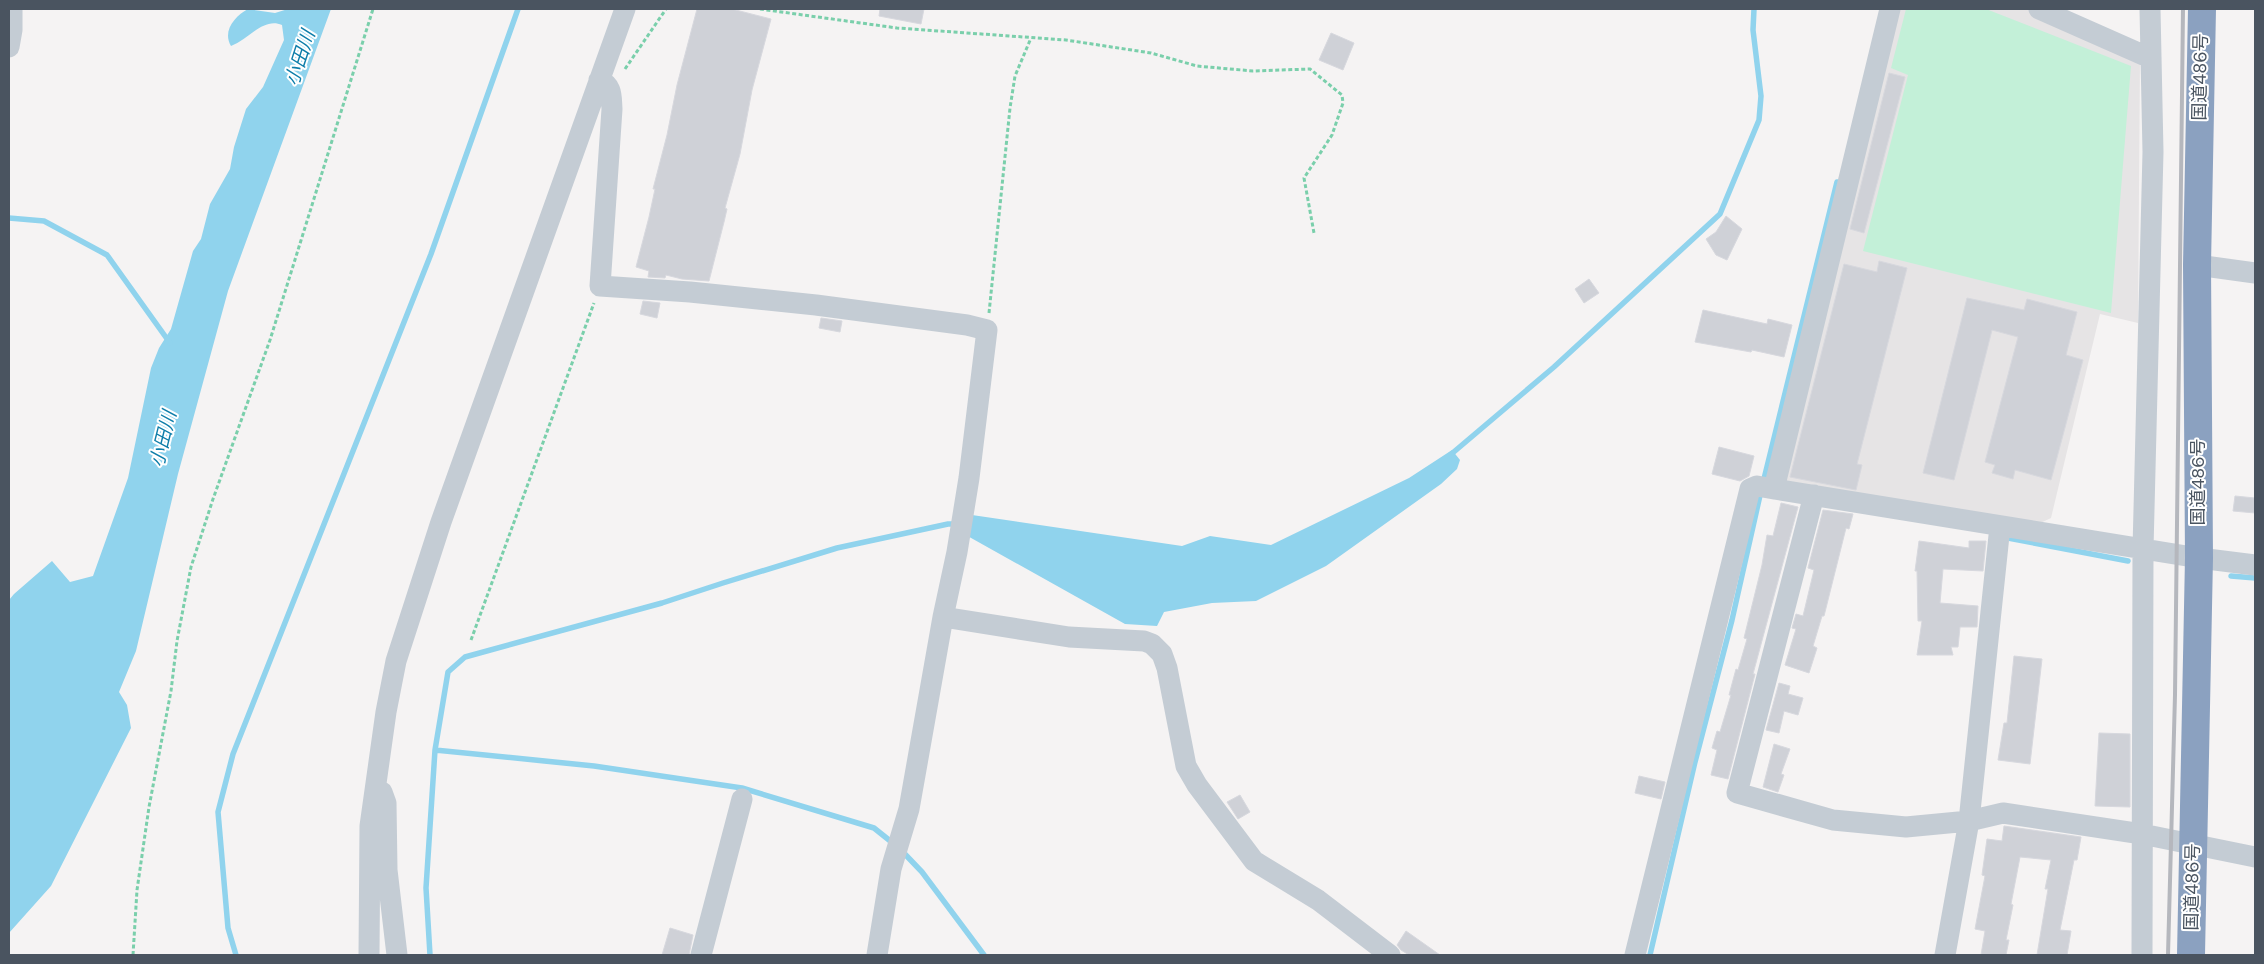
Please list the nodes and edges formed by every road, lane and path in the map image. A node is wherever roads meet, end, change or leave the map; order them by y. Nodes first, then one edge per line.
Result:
1 (12, 9) edge
2 (373, 9) edge
3 (624, 9) edge
4 (666, 9) edge
5 (760, 9) edge
6 (1890, 9) edge
7 (2039, 9) edge
8 (2150, 9) edge
9 (2202, 9) edge
10 (1031, 38) junction
11 (9, 46) edge
12 (2150, 58) junction
13 (603, 82) junction
14 (1314, 233) dead end
15 (2197, 264) junction
16 (2255, 273) edge
17 (600, 286) junction
18 (987, 330) junction
19 (1767, 488) junction
20 (1812, 501) junction
21 (2000, 526) junction
22 (2143, 549) junction
23 (2199, 558) junction
24 (2255, 565) edge
25 (943, 617) junction
26 (471, 640) dead end
27 (377, 779) junction
28 (742, 799) dead end
29 (1969, 821) junction
30 (2142, 834) junction
31 (2193, 845) junction
32 (2255, 856) edge
33 (132, 955) edge
34 (369, 955) edge
35 (397, 955) edge
36 (701, 955) edge
37 (877, 955) edge
38 (1390, 955) edge
39 (1635, 955) edge
40 (1945, 955) edge
41 (2142, 955) edge
42 (2191, 955) edge

1 - 11 street
2 - 33 path
3 - 13 street
4 - 13 path
5 - 10 path
6 - 19 street
7 - 12 street
8 - 12 street
9 - 15 highway, 国道486号
10 - 14 path
10 - 18 path
12 - 22 street
13 - 17 street
13 - 27 street
15 - 16 street
15 - 23 highway, 国道486号
17 - 18 street
17 - 26 path
18 - 25 street
19 - 20 street
19 - 39 street
20 - 21 street
20 - 29 street
21 - 22 street
21 - 29 street
22 - 23 street
22 - 30 street
23 - 24 street
23 - 31 highway, 国道486号
25 - 37 street
25 - 38 street
27 - 34 street
27 - 35 street
28 - 36 street
29 - 30 street
29 - 40 street
30 - 31 street
30 - 41 street
31 - 32 street
31 - 42 highway, 国道486号

